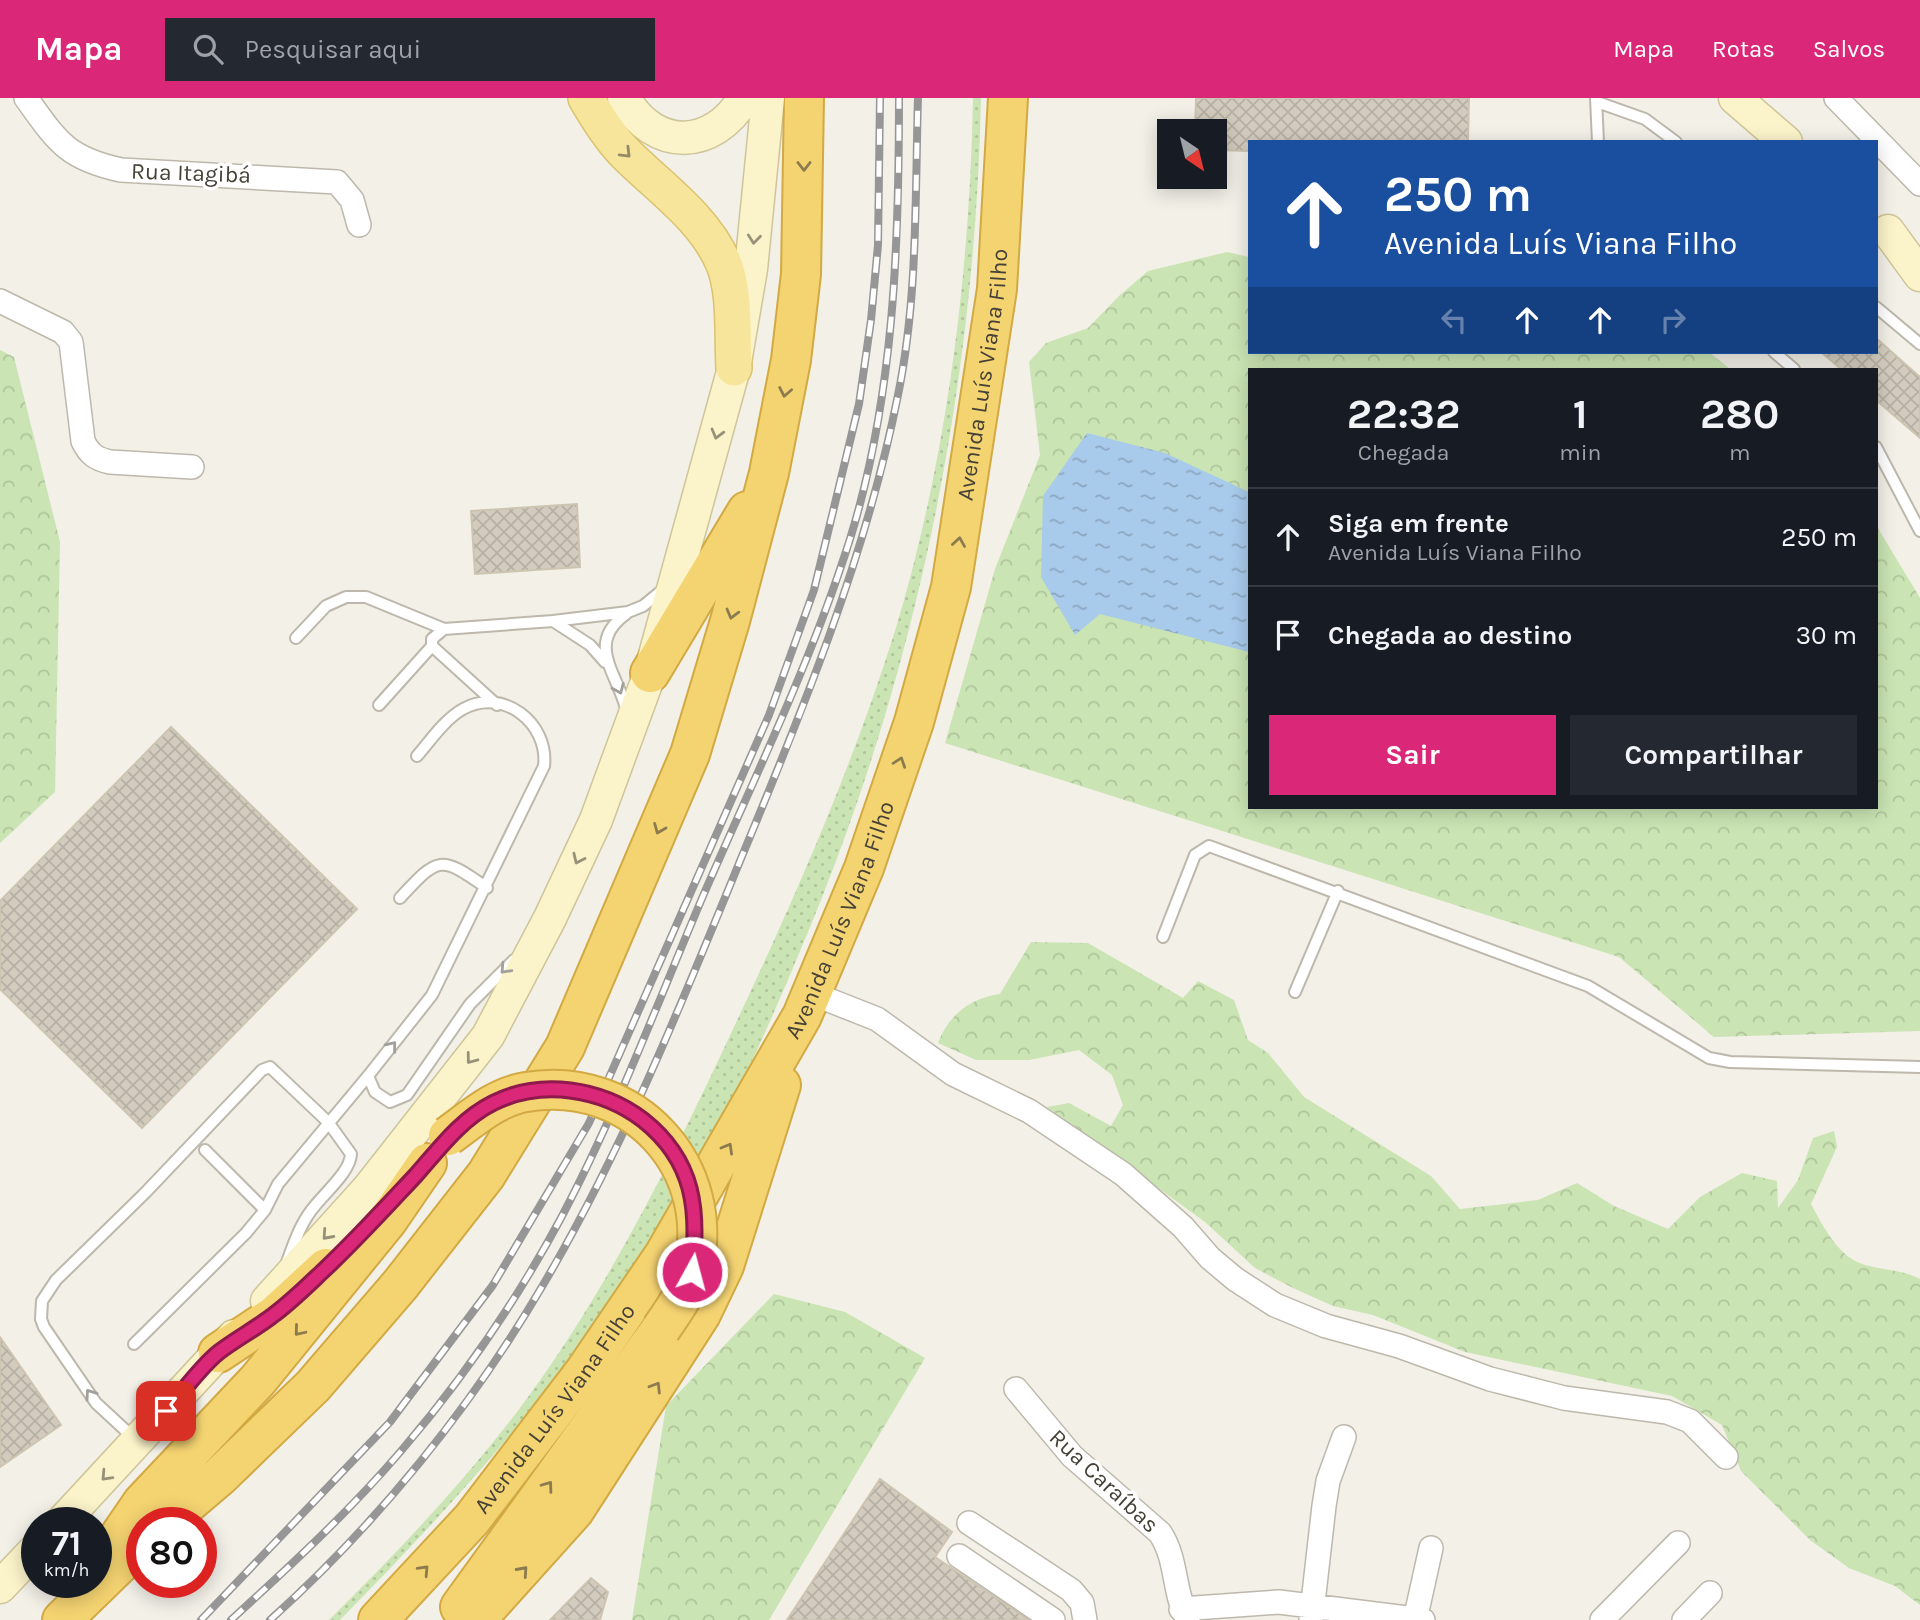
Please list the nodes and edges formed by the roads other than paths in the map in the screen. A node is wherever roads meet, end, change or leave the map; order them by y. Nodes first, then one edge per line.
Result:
1 (26, 98) edge
2 (586, 98) edge
3 (624, 98) edge
4 (744, 98) edge
5 (768, 98) edge
6 (804, 98) edge
7 (1008, 98) edge
8 (1735, 98) edge
9 (1836, 98) edge
10 (1597, 100) edge
11 (1598, 140) edge
12 (1673, 140) edge
13 (1784, 140) edge
14 (1877, 140) edge
15 (1878, 141) edge
16 (1920, 184) edge
17 (359, 225) dead end
18 (1882, 226) edge
19 (1920, 251) edge
20 (1920, 275) edge
21 (0, 301) edge
22 (1878, 309) edge
23 (1920, 344) edge
24 (1776, 354) edge
25 (734, 368) junction
26 (1793, 368) edge
27 (1878, 451) edge
28 (192, 467) dead end
29 (769, 473) junction
30 (1920, 531) edge
31 (679, 575) junction
32 (628, 612) junction
33 (553, 621) junction
34 (444, 629) junction
35 (296, 638) dead end
36 (432, 646) junction
37 (608, 666) junction
38 (650, 673) junction
39 (379, 705) dead end
40 (497, 705) junction
41 (631, 727) junction
42 (417, 756) dead end
43 (487, 888) junction
44 (1338, 891) junction
45 (400, 898) dead end
46 (550, 918) junction
47 (1163, 937) dead end
48 (1295, 992) dead end
49 (807, 1004) junction
50 (1920, 1067) edge
51 (368, 1076) junction
52 (328, 1122) junction
53 (438, 1149) junction
54 (205, 1150) dead end
55 (265, 1210) junction
56 (277, 1290) junction
57 (134, 1344) dead end
58 (218, 1353) junction
59 (1016, 1389) dead end
60 (1344, 1437) dead end
61 (138, 1442) junction
62 (1726, 1457) dead end
63 (76, 1507) edge
64 (139, 1507) edge
65 (184, 1507) edge
66 (969, 1523) dead end
67 (126, 1526) edge
68 (1678, 1543) dead end
69 (1431, 1548) dead end
70 (126, 1554) edge
71 (959, 1556) dead end
72 (126, 1558) edge
73 (21, 1563) edge
74 (2, 1581) edge
75 (1710, 1593) dead end
76 (1185, 1614) edge
77 (1312, 1614) edge
78 (1418, 1619) edge
79 (62, 1620) edge
80 (377, 1620) edge
81 (451, 1620) edge
82 (476, 1620) edge
83 (1053, 1620) edge
84 (1085, 1620) edge
85 (1602, 1620) edge
86 (1684, 1620) edge

1 - 17 street, Rua Itagibá
2 -> 25 main road
3 - 4 main road
5 -> 25 main road
6 -> 29 highway
49 -> 7 highway, Avenida Luís Viana Filho
8 - 13 main road
9 - 14 street
10 - 11 lane
10 - 12 lane
15 - 16 street
18 - 19 main road
18 - 20 main road
21 - 28 street
22 - 23 lane
24 - 26 lane
25 -> 31 main road
27 - 30 lane
29 - 38 highway
29 -> 65 highway
31 - 32 lane
31 - 38 main road
32 - 33 lane
32 - 37 lane
33 - 34 lane
33 - 37 lane
34 - 35 lane
34 - 36 lane
36 - 39 lane
36 - 40 lane
37 -> 41 lane
38 - 41 main road
40 - 42 lane
40 - 43 lane
41 -> 46 main road
43 - 45 lane
51 -> 43 lane
44 - 47 lane
44 - 48 lane
44 - 50 lane
46 -> 51 lane
46 -> 56 main road
49 - 62 street
80 -> 49 highway, Avenida Luís Viana Filho
82 -> 49 highway
51 - 52 lane
52 - 55 lane
52 - 56 lane
61 -> 52 lane
53 - 58 highway
53 -> 64 highway
81 -> 53 highway, bridge
54 - 55 lane
55 - 57 lane
56 - 58 main road
58 - 61 main road
59 - 76 street, Rua Caraíbas
60 - 77 street
61 -> 63 main road
66 - 84 street
67 -> 70 highway
68 - 85 street
69 - 78 street
71 - 83 street
72 - 79 highway
73 - 74 main road
75 - 86 street
76 - 77 street
77 - 78 street

